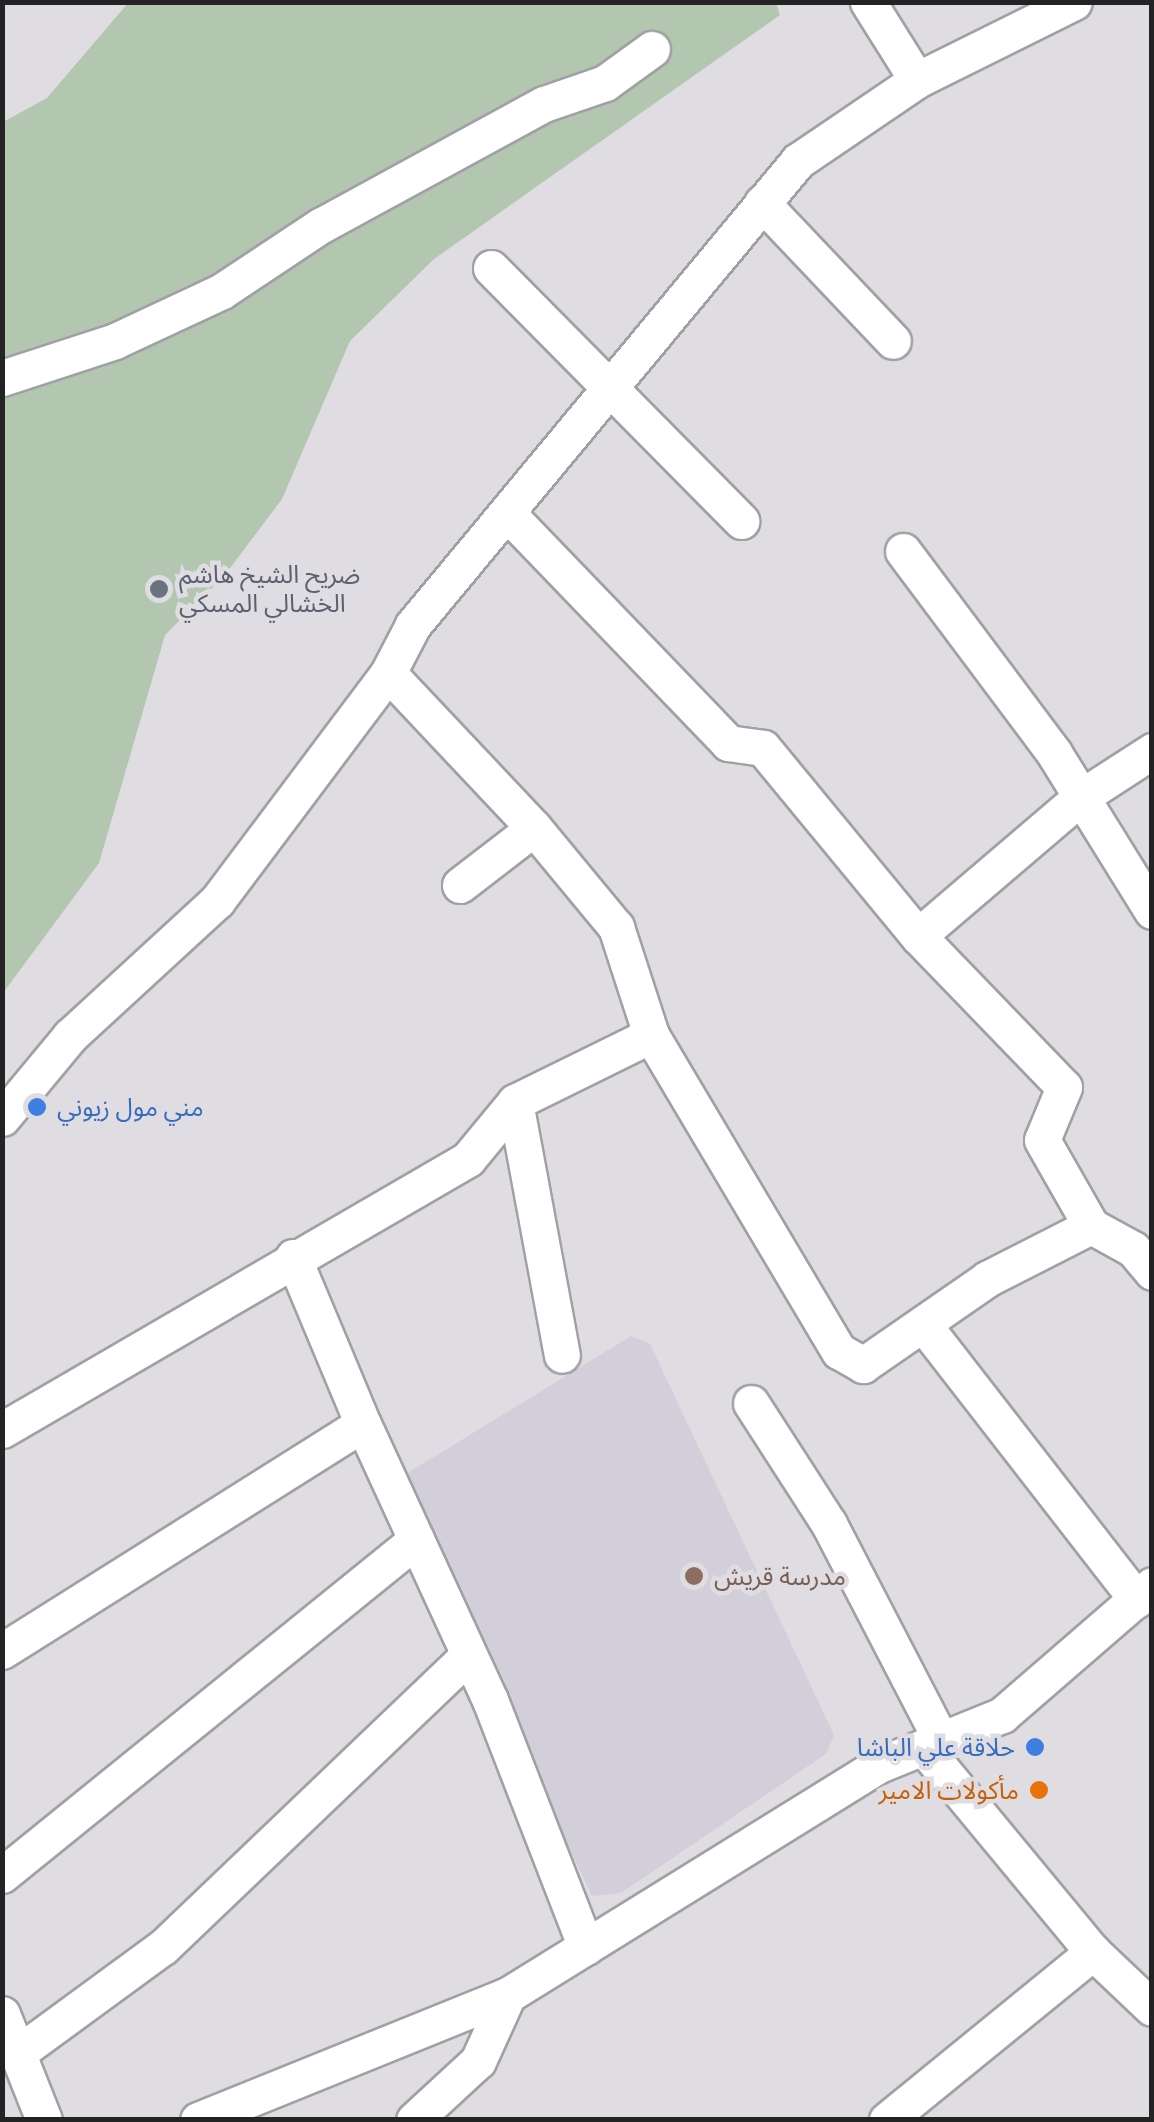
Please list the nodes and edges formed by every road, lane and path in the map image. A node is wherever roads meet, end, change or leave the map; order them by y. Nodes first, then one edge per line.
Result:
1 (868, 2) edge
2 (1074, 2) edge
3 (652, 48) dead end
4 (917, 80) junction
5 (762, 203) junction
6 (492, 268) dead end
7 (893, 341) dead end
8 (2, 378) edge
9 (607, 388) junction
10 (508, 514) junction
11 (741, 521) dead end
12 (903, 551) dead end
13 (388, 674) junction
14 (1152, 751) edge
15 (1081, 797) junction
16 (534, 828) junction
17 (460, 884) dead end
18 (1152, 911) edge
19 (918, 936) junction
20 (651, 1034) junction
21 (515, 1102) junction
22 (2, 1118) edge
23 (1091, 1226) junction
24 (293, 1257) junction
25 (1152, 1272) edge
26 (923, 1324) junction
27 (562, 1355) dead end
28 (751, 1403) dead end
29 (363, 1424) junction
30 (2, 1430) edge
31 (416, 1540) junction
32 (1144, 1592) edge
33 (2, 1651) edge
34 (468, 1656) junction
35 (932, 1744) junction
36 (2, 1875) edge
37 (586, 1948) junction
38 (1093, 1952) junction
39 (508, 1995) junction
40 (1152, 2008) edge
41 (2, 2014) edge
42 (18, 2053) junction
43 (44, 2120) edge
44 (198, 2120) edge
45 (414, 2120) edge
46 (887, 2120) edge

1 - 4 street
2 - 4 street
3 - 8 street
4 - 5 street
5 - 7 street
5 - 9 street
6 - 9 street
9 - 10 street
9 - 11 street
10 - 13 street
10 - 19 street
12 - 15 street
13 - 16 street
13 - 22 street
14 - 15 street
15 - 18 street
15 - 19 street
16 - 17 street
16 - 20 street
19 - 23 street
20 - 21 street
20 - 26 street
21 - 24 street
21 - 27 street
23 - 25 street
23 - 26 street
24 - 29 street
24 - 30 street
26 - 32 street
28 - 35 street
29 - 31 street
29 - 33 street
31 - 34 street
31 - 36 street
32 - 35 street
34 - 37 street
34 - 42 street
35 - 37 street
35 - 38 street
37 - 39 street
38 - 40 street
38 - 46 street
39 - 44 street
39 - 45 street
41 - 42 street
42 - 43 street

